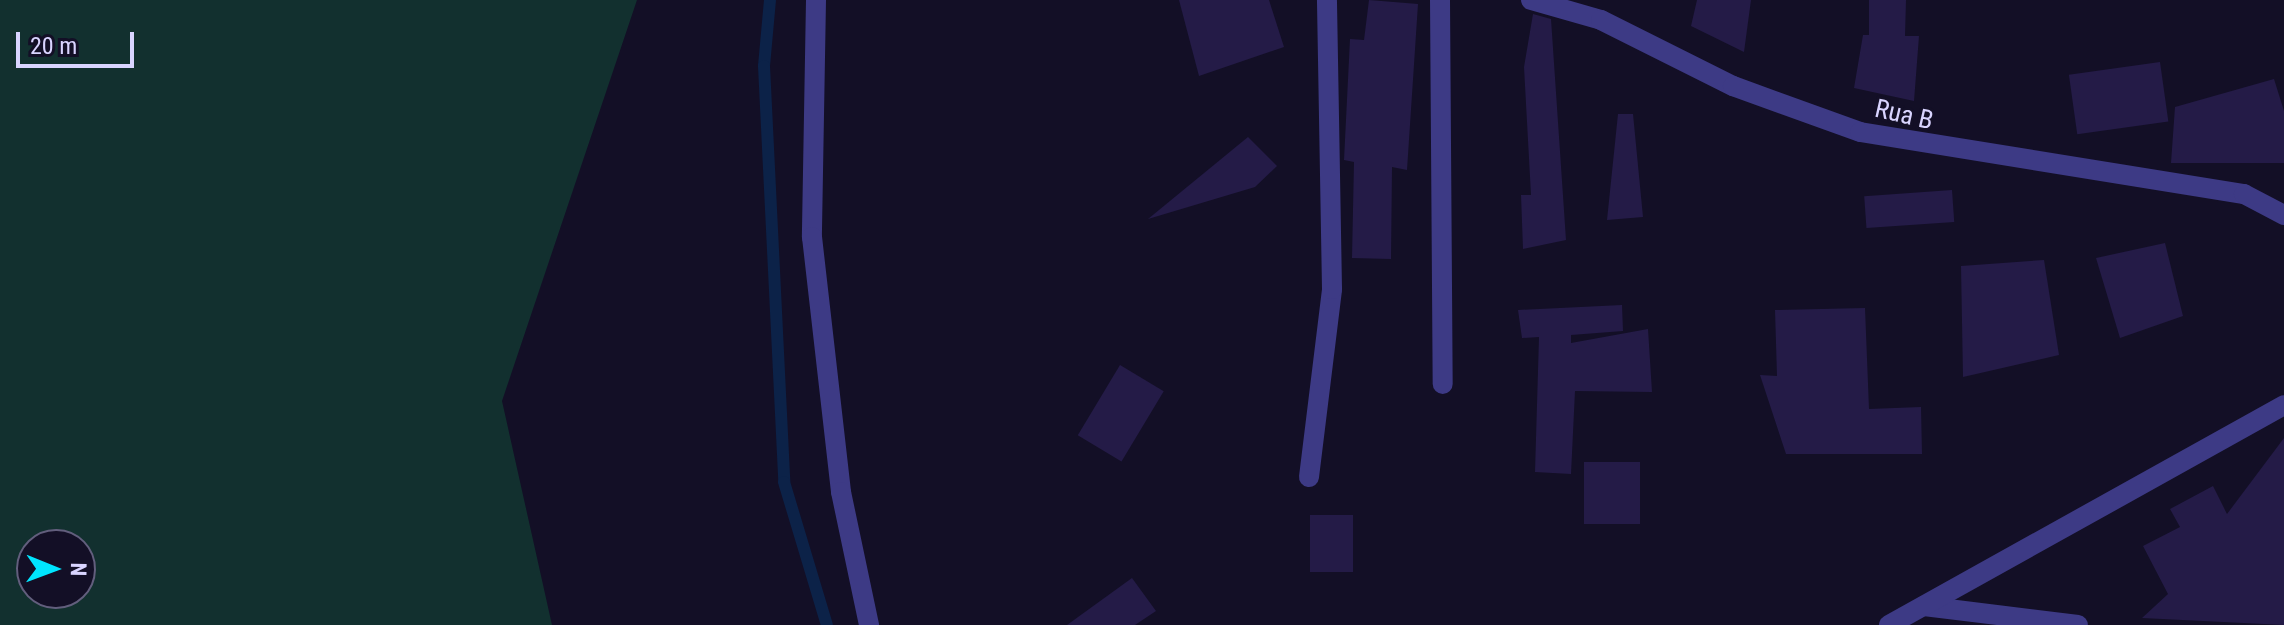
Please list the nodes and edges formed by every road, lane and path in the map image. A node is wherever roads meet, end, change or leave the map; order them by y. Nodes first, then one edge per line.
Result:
1 (816, 0) edge
2 (1327, 0) edge
3 (1440, 0) edge
4 (1531, 0) edge
5 (2284, 215) edge
6 (1443, 384) dead end
7 (2284, 405) edge
8 (1309, 477) dead end
9 (1924, 606) junction
10 (869, 625) edge
11 (1889, 625) edge
12 (2078, 625) edge

1 - 10 street
2 - 8 street
3 - 6 street
4 - 5 street, Rua B
7 - 9 street
9 - 11 street
9 - 12 street

